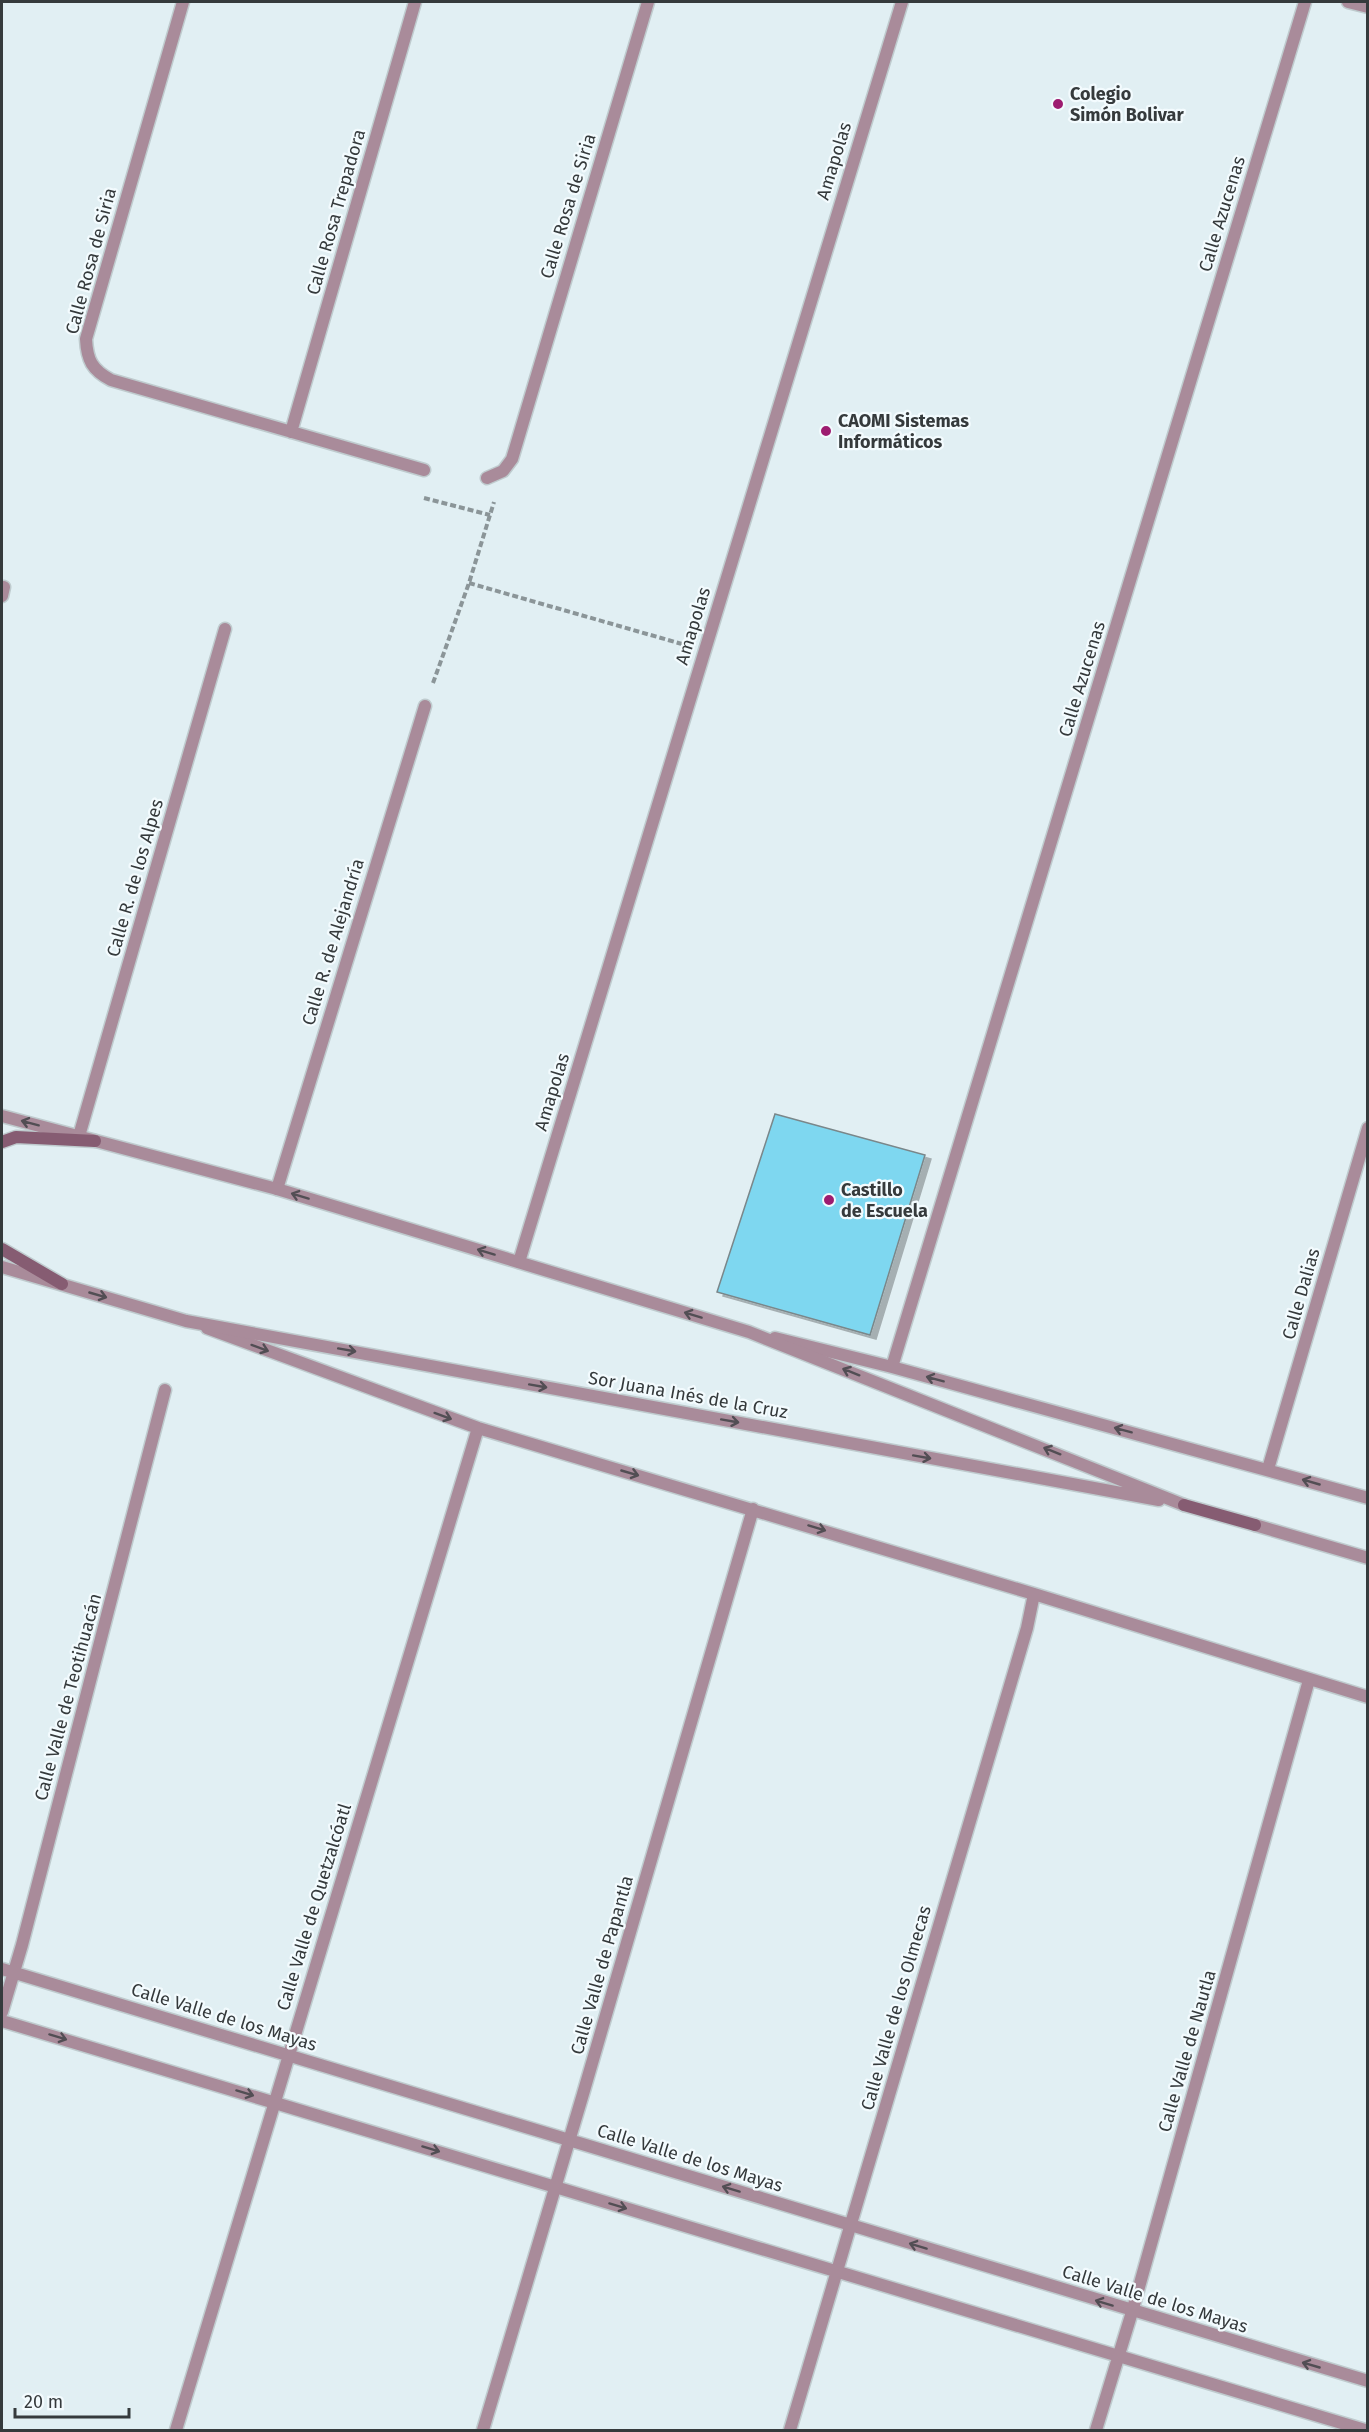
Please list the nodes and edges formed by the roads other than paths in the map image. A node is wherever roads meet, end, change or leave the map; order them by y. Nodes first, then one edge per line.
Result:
1 (183, 2) edge
2 (415, 2) edge
3 (648, 2) edge
4 (902, 2) edge
5 (1305, 2) edge
6 (1348, 2) edge
7 (1368, 7) edge
8 (291, 432) junction
9 (424, 470) dead end
10 (487, 478) dead end
11 (225, 629) dead end
12 (425, 706) road end
13 (2, 1116) edge
14 (1368, 1128) edge
15 (79, 1136) junction
16 (95, 1141) junction
17 (2, 1142) edge
18 (277, 1189) junction
19 (2, 1249) edge
20 (519, 1262) junction
21 (2, 1267) edge
22 (62, 1284) junction
23 (186, 1321) junction
24 (749, 1332) junction
25 (892, 1367) junction
26 (165, 1390) dead end
27 (478, 1428) junction
28 (1268, 1469) junction
29 (1368, 1498) edge
30 (1184, 1505) junction
31 (753, 1509) junction
32 (1255, 1525) joint
33 (1368, 1558) edge
34 (1035, 1594) junction
35 (1309, 1680) junction
36 (1368, 1697) edge
37 (7, 1971) edge
38 (2, 2012) edge
39 (2, 2021) edge
40 (288, 2055) junction
41 (274, 2101) junction
42 (569, 2140) junction
43 (556, 2187) junction
44 (851, 2225) junction
45 (836, 2272) junction
46 (1132, 2312) junction
47 (1118, 2358) junction
48 (1368, 2381) edge
49 (176, 2430) edge
50 (483, 2430) edge
51 (790, 2430) edge
52 (1096, 2430) edge
53 (1365, 2430) edge

1 - 8 street, Calle Rosa de Siria
2 - 8 street, Calle Rosa Trepadora
3 - 10 street, Calle Rosa de Siria
4 - 20 street, Amapolas
5 - 25 street, Calle Azucenas
6 - 7 street
8 - 9 street, Calle Rosa de Siria
11 - 15 street, Calle R. de los Alpes
12 - 18 street, Calle R. de Alejandría
15 -> 13 street
14 - 28 street, Calle Dalias
15 - 16 street
16 - 17 main road
16 - 18 street
20 -> 18 street
19 - 22 main road
24 -> 20 street
21 - 22 street
22 -> 23 street
23 -> 27 street
23 -> 30 street, Sor Juana Inés de la Cruz
24 - 25 street
30 -> 24 street, Sor Juana Inés de la Cruz
28 -> 25 street
26 - 37 street, Calle Valle de Teotihuacán
27 -> 31 street
27 - 40 street, Calle Valle de Quetzalcóatl
29 -> 28 street
30 - 32 main road, Sor Juana Inés de la Cruz
31 -> 34 street
31 - 42 street, Calle Valle de Papantla
32 - 33 street, Sor Juana Inés de la Cruz
34 - 35 street
34 - 44 street, Calle Valle de los Olmecas
35 - 36 street
35 - 46 street, Calle Valle de Nautla
37 - 38 street, Calle Valle de Teotihuacán
37 - 40 street, Calle Valle de los Mayas
39 -> 41 street
40 - 41 street, Calle Valle de Quetzalcóatl
40 - 42 street, Calle Valle de los Mayas
41 -> 43 street
41 - 49 street, Calle Valle de Quetzalcóatl
42 - 43 street, Calle Valle de Papantla
44 -> 42 street, Calle Valle de los Mayas
43 -> 45 street
43 - 50 street, Calle Valle de Papantla
44 - 45 street, Calle Valle de los Olmecas
46 -> 44 street, Calle Valle de los Mayas
45 - 47 street
45 - 51 street, Calle Valle de los Olmecas
46 - 47 street, Calle Valle de Nautla
48 -> 46 street, Calle Valle de los Mayas
47 - 52 street, Calle Valle de Nautla
47 - 53 street

